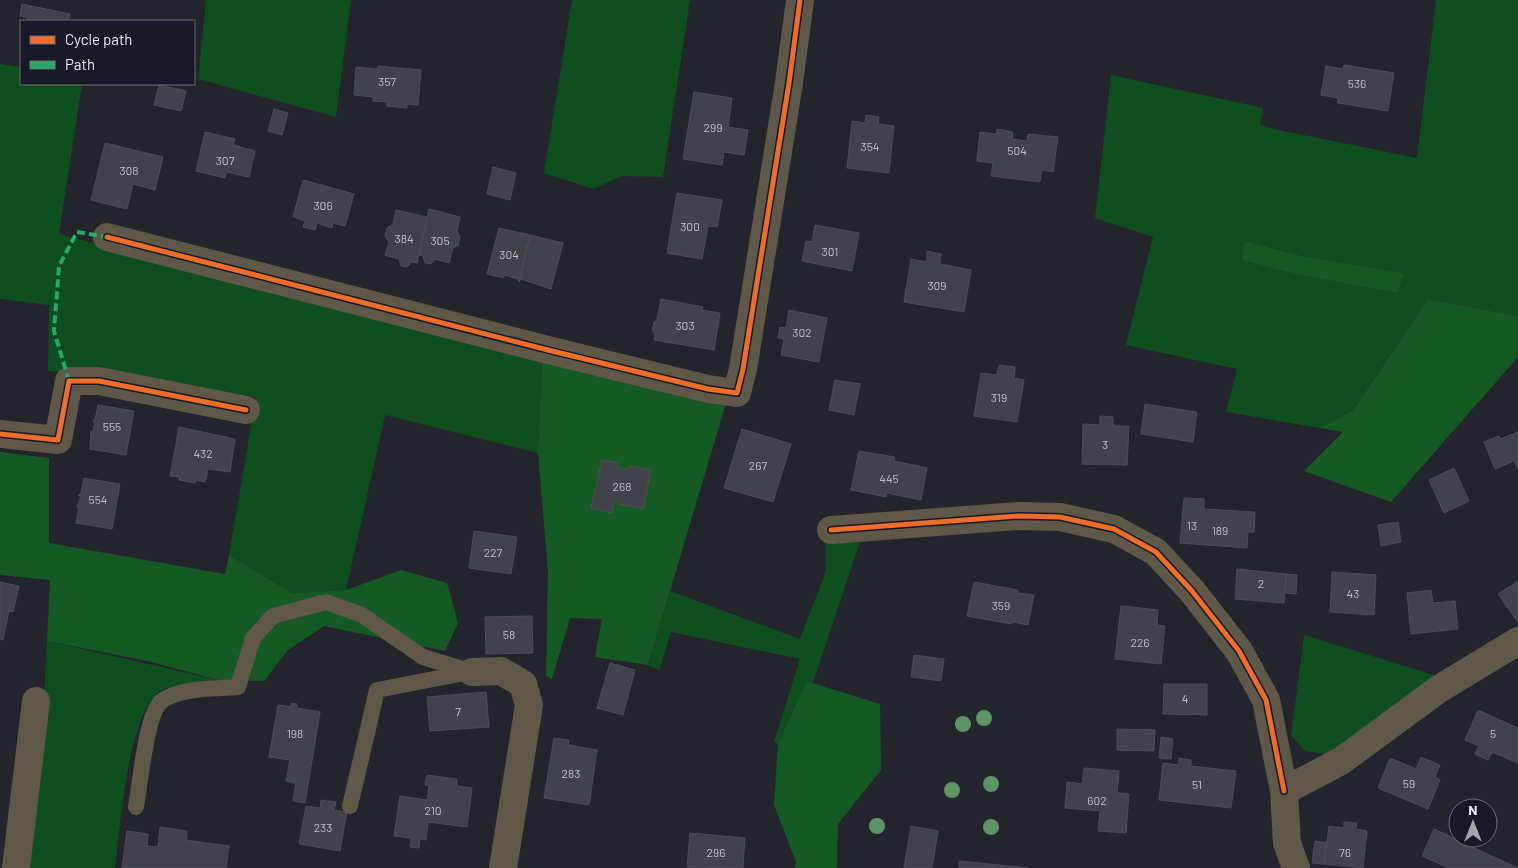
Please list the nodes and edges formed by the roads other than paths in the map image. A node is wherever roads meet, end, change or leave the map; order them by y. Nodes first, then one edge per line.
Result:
1 (800, 0) edge
2 (107, 237) dead end
3 (246, 410) dead end
4 (0, 434) edge
5 (830, 530) dead end
6 (1518, 641) edge
7 (472, 672) junction
8 (36, 701) dead end
9 (1284, 791) junction
10 (350, 806) dead end
11 (136, 807) dead end
12 (16, 868) edge
13 (503, 868) edge
14 (1296, 868) edge

1 - 2 street
3 - 4 street
5 - 9 street
6 - 9 street
7 - 10 lane
7 - 11 lane
7 - 13 street
8 - 12 street
9 - 14 street

